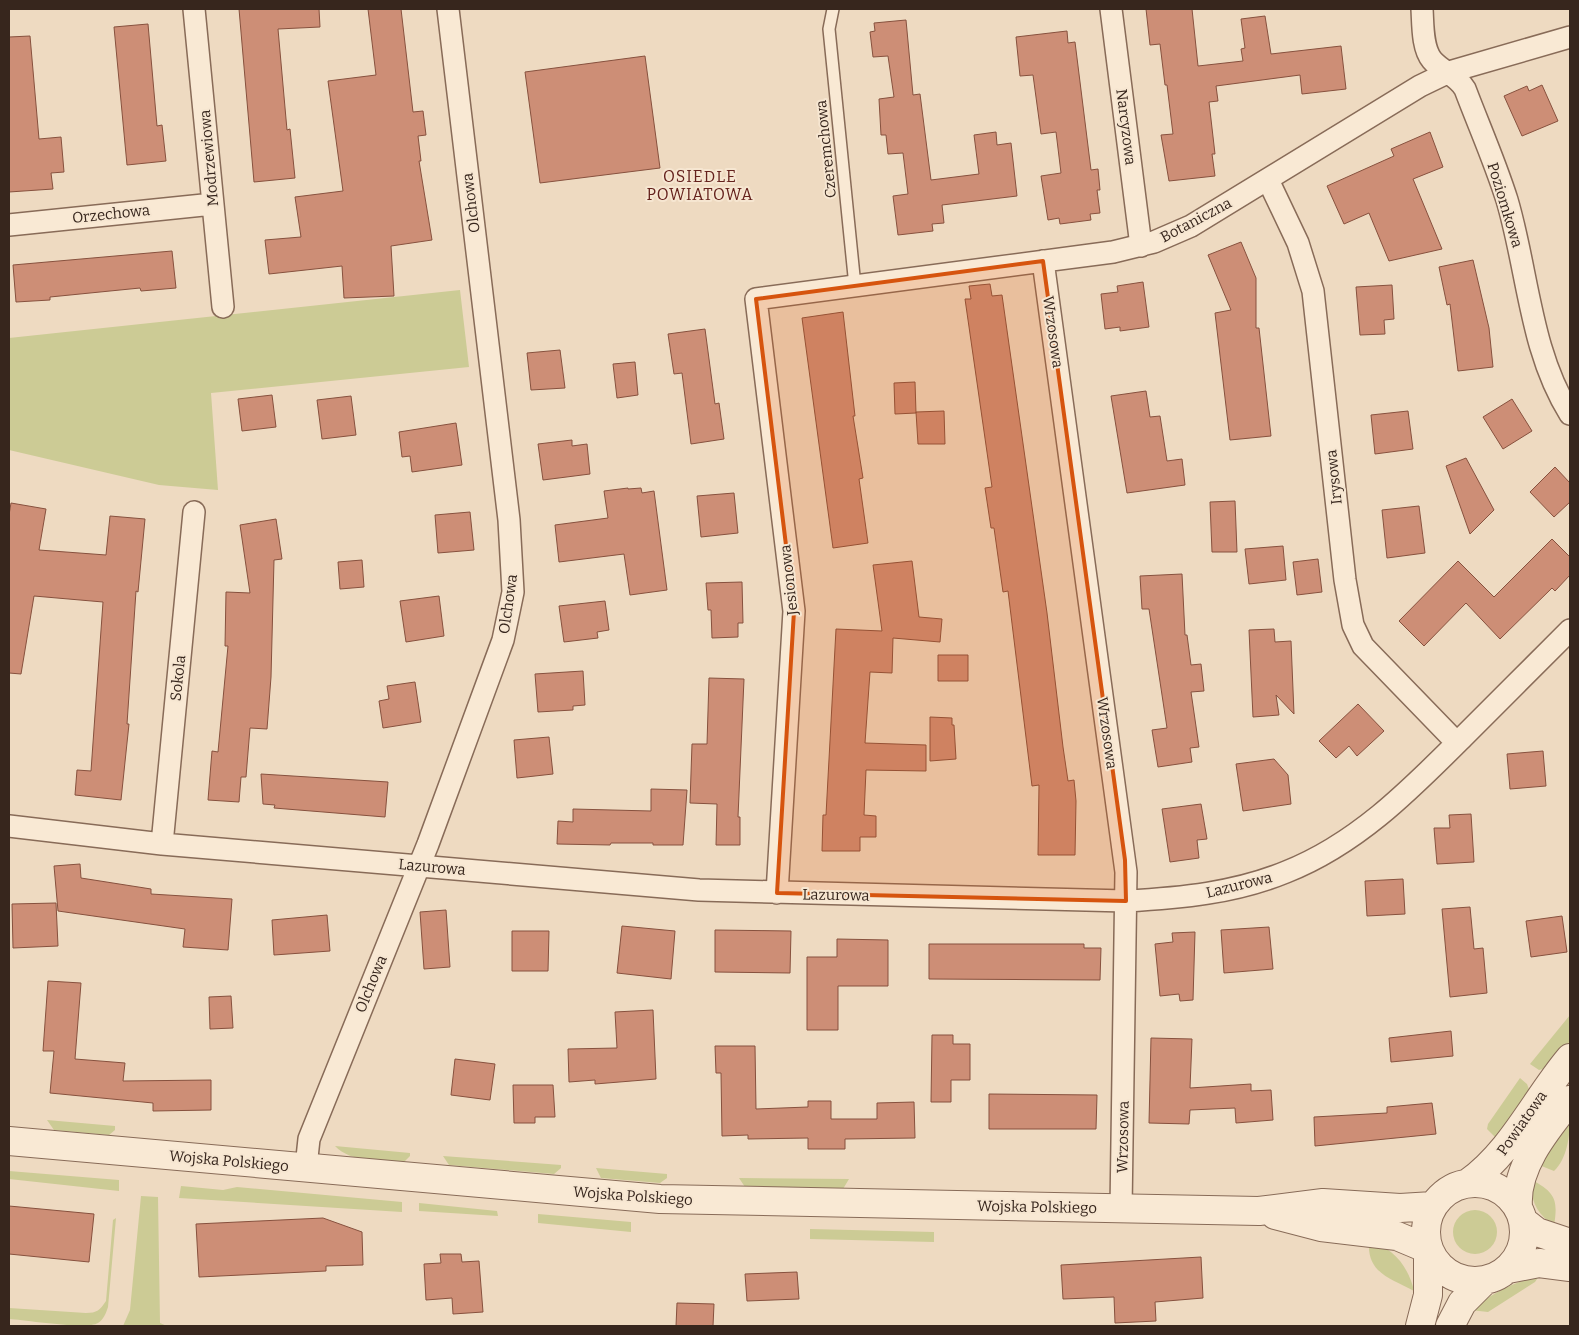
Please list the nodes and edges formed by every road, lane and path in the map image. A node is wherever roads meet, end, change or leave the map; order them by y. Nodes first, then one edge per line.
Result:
1 (194, 9) edge
2 (448, 9) edge
3 (833, 9) edge
4 (1111, 9) edge
5 (1422, 9) edge
6 (1570, 37) edge
7 (1449, 72) junction
8 (1268, 180) junction
9 (213, 204) junction
10 (9, 225) edge
11 (1141, 246) junction
12 (1043, 261) junction
13 (855, 286) junction
14 (756, 299) joint
15 (223, 307) dead end
16 (1570, 414) edge
17 (194, 512) dead end
18 (1570, 630) edge
19 (1457, 743) junction
20 (9, 826) edge
21 (162, 844) junction
22 (419, 865) junction
23 (777, 894) junction
24 (1126, 901) junction
25 (1570, 1058) edge
26 (1570, 1100) edge
27 (9, 1141) edge
28 (306, 1167) junction
29 (1468, 1183) junction
30 (1433, 1206) junction
31 (1121, 1209) junction
32 (1259, 1211) junction
33 (1520, 1214) junction
34 (1570, 1243) edge
35 (1428, 1248) junction
36 (1570, 1267) edge
37 (1508, 1269) junction
38 (1484, 1281) junction
39 (1420, 1326) edge
40 (1450, 1326) edge

1 - 9 street, Modrzewiowa
2 - 22 street, Olchowa
3 - 13 lane, Czeremchowa
4 - 11 street, Narcyzowa
5 - 7 street, Poziomkowa
6 - 7 street, Botaniczna
7 - 8 street, Botaniczna
7 - 16 street, Poziomkowa
8 - 11 street, Botaniczna
8 - 19 street, Irysowa
9 - 10 street, Orzechowa
9 - 15 street, Modrzewiowa
11 - 12 street, Botaniczna
12 - 13 street, Botaniczna
12 - 24 street, Wrzosowa
13 - 14 street, Botaniczna
14 - 23 street, Jesionowa
17 - 21 street, Sokola
18 - 19 street, Lazurowa
19 - 24 street, Lazurowa
20 - 21 street, Lazurowa
21 - 22 street, Lazurowa
22 - 23 street, Lazurowa
22 - 28 street, Olchowa
23 - 24 street, Lazurowa
24 - 31 street, Wrzosowa
25 - 29 street, Powiatowa
26 - 33 street, Powiatowa
27 - 28 street, Wojska Polskiego
28 - 31 street, Wojska Polskiego
29 - 30 street
29 - 33 street
30 - 32 street, Wojska Polskiego
30 - 35 street
31 - 32 street, Wojska Polskiego
32 - 35 street, Wojska Polskiego
33 - 34 street
33 - 37 street
35 - 38 street
35 - 39 street
36 - 37 street
37 - 38 street
38 - 40 street

